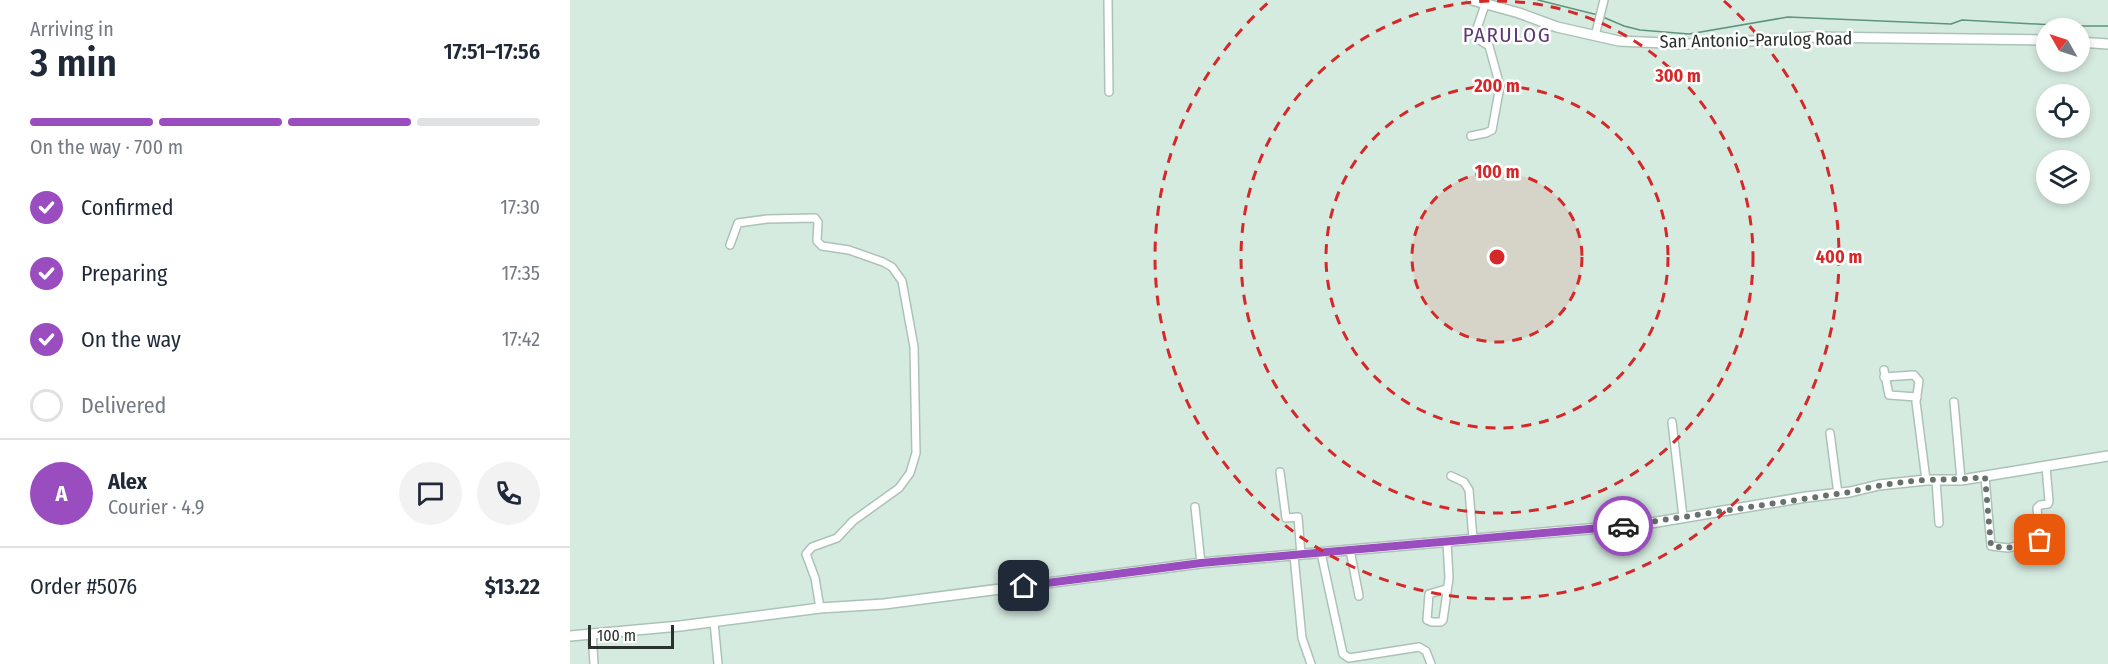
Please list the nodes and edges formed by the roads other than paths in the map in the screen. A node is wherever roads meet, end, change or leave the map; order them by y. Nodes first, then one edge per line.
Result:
1 (1108, 0) edge
2 (1472, 0) edge
3 (1604, 0) edge
4 (1485, 5) junction
5 (1595, 36) junction
6 (2036, 40) edge
7 (2090, 43) edge
8 (2108, 44) edge
9 (1108, 92) dead end
10 (1471, 136) dead end
11 (730, 245) dead end
12 (1917, 397) junction
13 (1954, 402) dead end
14 (1672, 422) dead end
15 (1830, 432) dead end
16 (2108, 456) edge
17 (2046, 467) junction
18 (1280, 472) dead end
19 (1451, 477) dead end
20 (1985, 477) junction
21 (1926, 480) junction
22 (1936, 480) junction
23 (1961, 480) junction
24 (1838, 494) junction
25 (1195, 507) dead end
26 (1683, 517) junction
27 (1940, 523) dead end
28 (1473, 539) junction
29 (1447, 542) junction
30 (1350, 550) junction
31 (1321, 553) junction
32 (1297, 556) junction
33 (1201, 563) junction
34 (1446, 589) junction
35 (1359, 596) dead end
36 (820, 608) junction
37 (714, 622) junction
38 (592, 633) junction
39 (570, 636) edge
40 (594, 664) edge
41 (718, 664) edge
42 (1311, 664) edge
43 (1431, 664) edge

1 - 9 street
2 - 4 street, San Antonio-Parulog Road
3 - 5 street
4 - 5 street, San Antonio-Parulog Road
4 - 10 street
5 - 6 street, San Antonio-Parulog Road
7 - 8 street
11 - 36 street
12 - 12 street
12 - 21 street
13 - 23 street
14 - 26 street
15 - 24 street
16 - 17 street
17 - 20 street
17 - 20 street
18 - 32 street
19 - 28 street
20 - 23 street
21 - 22 street
21 - 24 street
22 - 23 street
22 - 27 street
24 - 26 street
25 - 33 street
26 - 28 street
28 - 29 street
29 - 30 street
29 - 34 street
30 - 31 street
30 - 35 street
31 - 32 street
31 - 43 street
32 - 33 street
32 - 42 street
33 - 36 street
34 - 34 street
36 - 37 street
37 - 38 street
37 - 41 street
38 - 39 street
38 - 40 street

